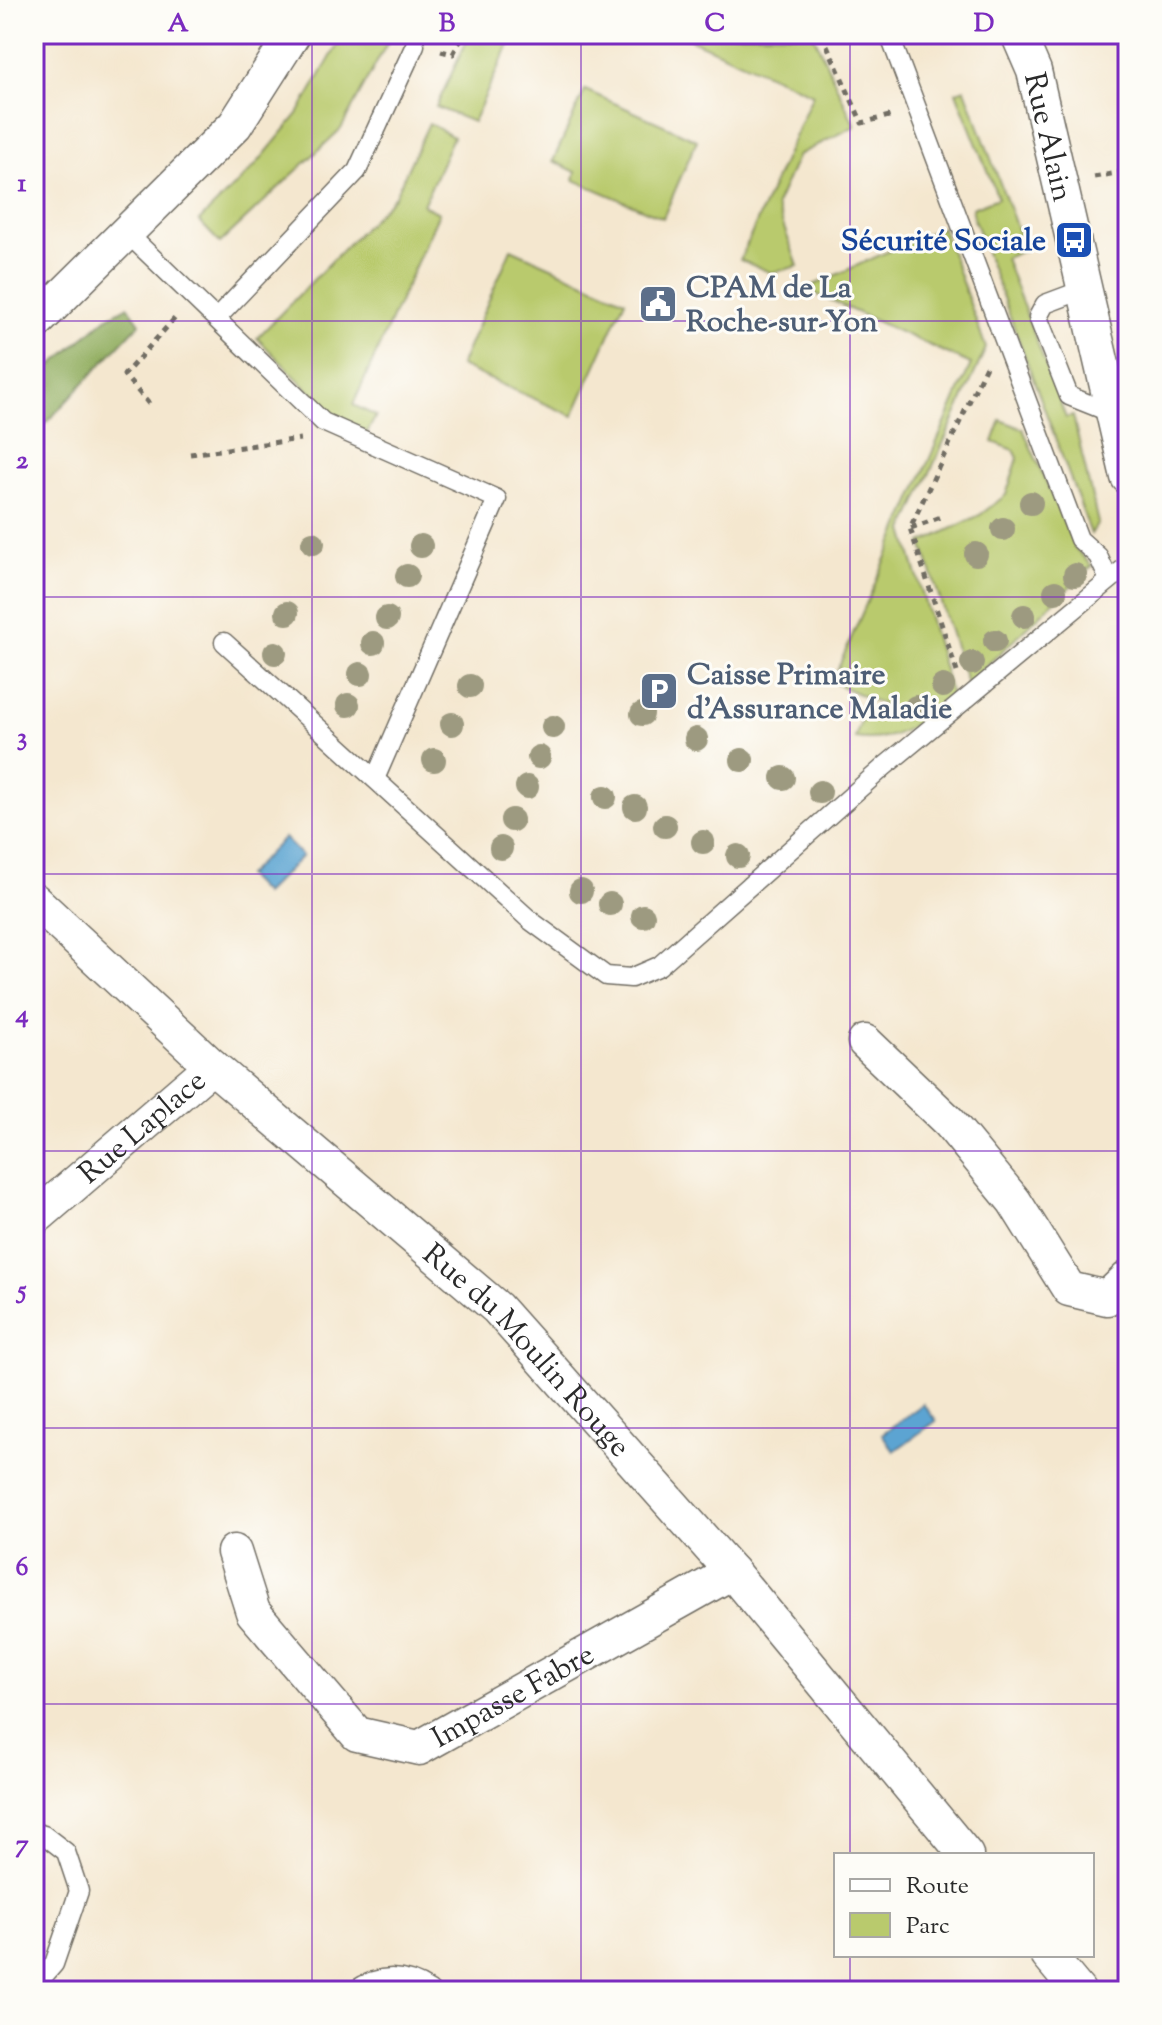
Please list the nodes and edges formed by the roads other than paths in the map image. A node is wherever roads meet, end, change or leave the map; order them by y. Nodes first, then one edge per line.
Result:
1 (293, 34) edge
2 (889, 34) edge
3 (1018, 34) edge
4 (415, 45) dead end
5 (127, 233) junction
6 (1085, 289) junction
7 (217, 318) junction
8 (34, 324) edge
9 (1114, 414) junction
10 (1128, 477) edge
11 (1128, 569) edge
12 (1109, 580) junction
13 (224, 642) dead end
14 (375, 779) junction
15 (34, 900) edge
16 (865, 1042) dead end
17 (212, 1066) junction
18 (34, 1219) edge
19 (1128, 1278) edge
20 (234, 1552) dead end
21 (732, 1572) junction
22 (34, 1832) edge
23 (964, 1853) edge
24 (1050, 1957) edge
25 (34, 1987) edge
26 (354, 1991) edge
27 (430, 1991) edge
28 (1078, 1991) edge

1 - 5 street
2 - 12 lane
3 - 6 street, Rue Alain
4 - 7 lane
5 - 7 lane
5 - 8 street
6 - 9 street, Rue Alain
6 - 9 lane
7 - 14 lane
9 - 10 street, Rue Alain
11 - 12 lane
12 - 14 lane
13 - 14 lane
15 - 17 street, Rue du Moulin Rouge
16 - 19 street
17 - 18 street, Rue Laplace
17 - 21 street, Rue du Moulin Rouge
20 - 21 street, Impasse Fabre
21 - 23 street, Rue du Moulin Rouge
22 - 25 lane
24 - 28 street
26 - 27 lane

